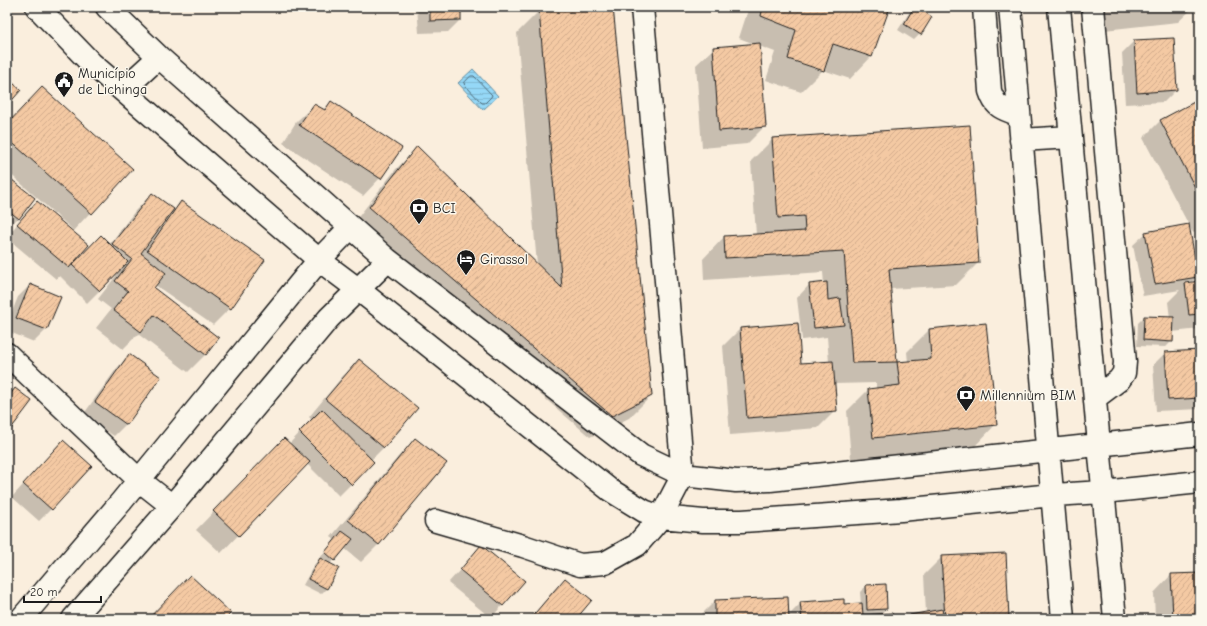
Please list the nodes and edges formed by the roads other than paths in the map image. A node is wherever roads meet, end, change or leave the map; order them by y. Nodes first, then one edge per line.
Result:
1 (37, 7) edge
2 (107, 7) edge
3 (642, 7) edge
4 (984, 7) edge
5 (1010, 7) edge
6 (1059, 7) edge
7 (1093, 7) edge
8 (1095, 33) junction
9 (1062, 37) junction
10 (160, 57) junction
11 (122, 90) junction
12 (1019, 115) junction
13 (1071, 137) junction
14 (1021, 140) junction
15 (350, 228) junction
16 (319, 260) junction
17 (388, 260) junction
18 (359, 290) junction
19 (7, 354) edge
20 (1095, 398) junction
21 (1200, 434) edge
22 (1100, 444) junction
23 (1048, 450) junction
24 (683, 475) junction
25 (139, 480) junction
26 (1200, 482) edge
27 (1103, 492) junction
28 (1053, 495) junction
29 (172, 506) junction
30 (661, 517) junction
31 (436, 521) dead end
32 (21, 619) edge
33 (73, 619) edge
34 (1063, 619) edge
35 (1114, 619) edge

1 - 11 street
2 - 10 street
3 - 24 street
4 - 12 street
5 - 12 street
6 - 9 street
7 - 8 street
8 - 9 street
8 - 20 street
9 - 13 street
10 - 11 street
10 - 15 street
11 - 16 street
12 - 14 street
13 - 14 street
13 - 20 street
14 - 23 street
15 - 16 street
15 - 17 street
16 - 18 street
16 - 25 street
17 - 18 street
17 - 24 street
18 - 29 street
18 - 30 street
19 - 25 street
20 - 22 street
21 - 22 street
22 - 23 street
22 - 27 street
23 - 24 street
23 - 28 street
24 - 30 street
25 - 29 street
25 - 32 street
26 - 27 street
27 - 28 street
27 - 35 street
28 - 30 street
28 - 34 street
29 - 33 street
30 - 31 street

